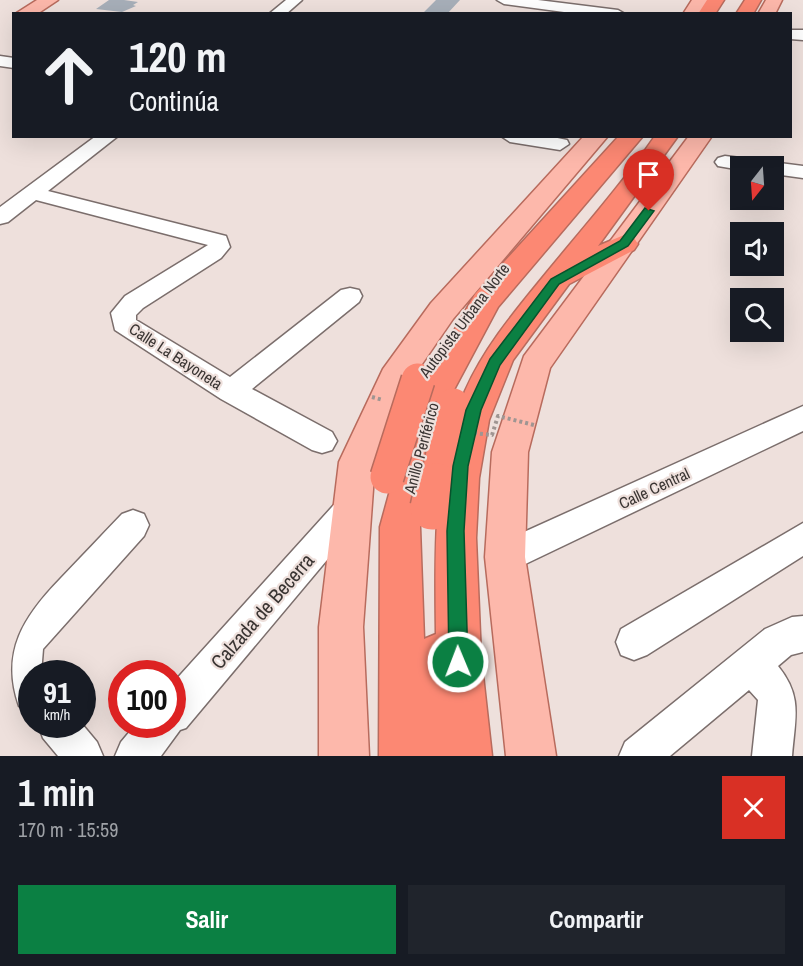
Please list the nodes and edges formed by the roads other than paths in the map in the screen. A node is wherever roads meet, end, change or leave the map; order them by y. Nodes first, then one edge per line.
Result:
1 (50, 0) edge
2 (295, 0) edge
3 (505, 0) edge
4 (26, 12) edge
5 (279, 12) edge
6 (602, 12) edge
7 (106, 138) edge
8 (522, 138) edge
9 (595, 138) edge
10 (617, 138) edge
11 (630, 138) edge
12 (649, 138) edge
13 (666, 138) edge
14 (699, 138) edge
15 (560, 144) dead end
16 (725, 162) dead end
17 (730, 163) edge
18 (784, 169) edge
19 (803, 172) edge
20 (33, 193) junction
21 (0, 217) edge
22 (624, 244) junction
23 (555, 282) junction
24 (350, 296) dead end
25 (231, 391) junction
26 (803, 418) edge
27 (322, 441) dead end
28 (352, 507) junction
29 (133, 525) dead end
30 (803, 538) edge
31 (505, 557) junction
32 (803, 634) edge
33 (634, 642) dead end
34 (20, 660) edge
35 (752, 665) junction
36 (186, 698) edge
37 (68, 738) edge
38 (151, 738) edge
39 (83, 756) edge
40 (135, 756) edge
41 (344, 756) edge
42 (382, 756) edge
43 (404, 756) edge
44 (439, 756) edge
45 (467, 756) edge
46 (531, 756) edge
47 (639, 756) edge
48 (772, 756) edge

1 - 4 main road
2 - 5 street
3 - 6 street
7 - 20 street
8 - 15 street
9 - 28 main road
10 - 42 highway, Autopista Urbana Norte, bridge
11 - 43 highway, Anillo Periférico
12 - 44 highway, Autopista Urbana Norte, bridge
13 - 23 highway
14 - 22 main road
16 - 17 street
18 - 19 street
20 - 21 street
20 - 25 street, Calle La Bayoneta
22 - 23 highway
22 - 31 main road
23 - 45 highway
24 - 25 street
25 - 27 street, Calle La Bayoneta
26 - 31 street, Calle Central
28 - 36 street, Calzada de Becerra
28 - 41 main road
29 - 34 street
30 - 33 street
31 - 46 main road
32 - 35 street
35 - 47 street
35 - 48 street
37 - 39 street
38 - 40 street

